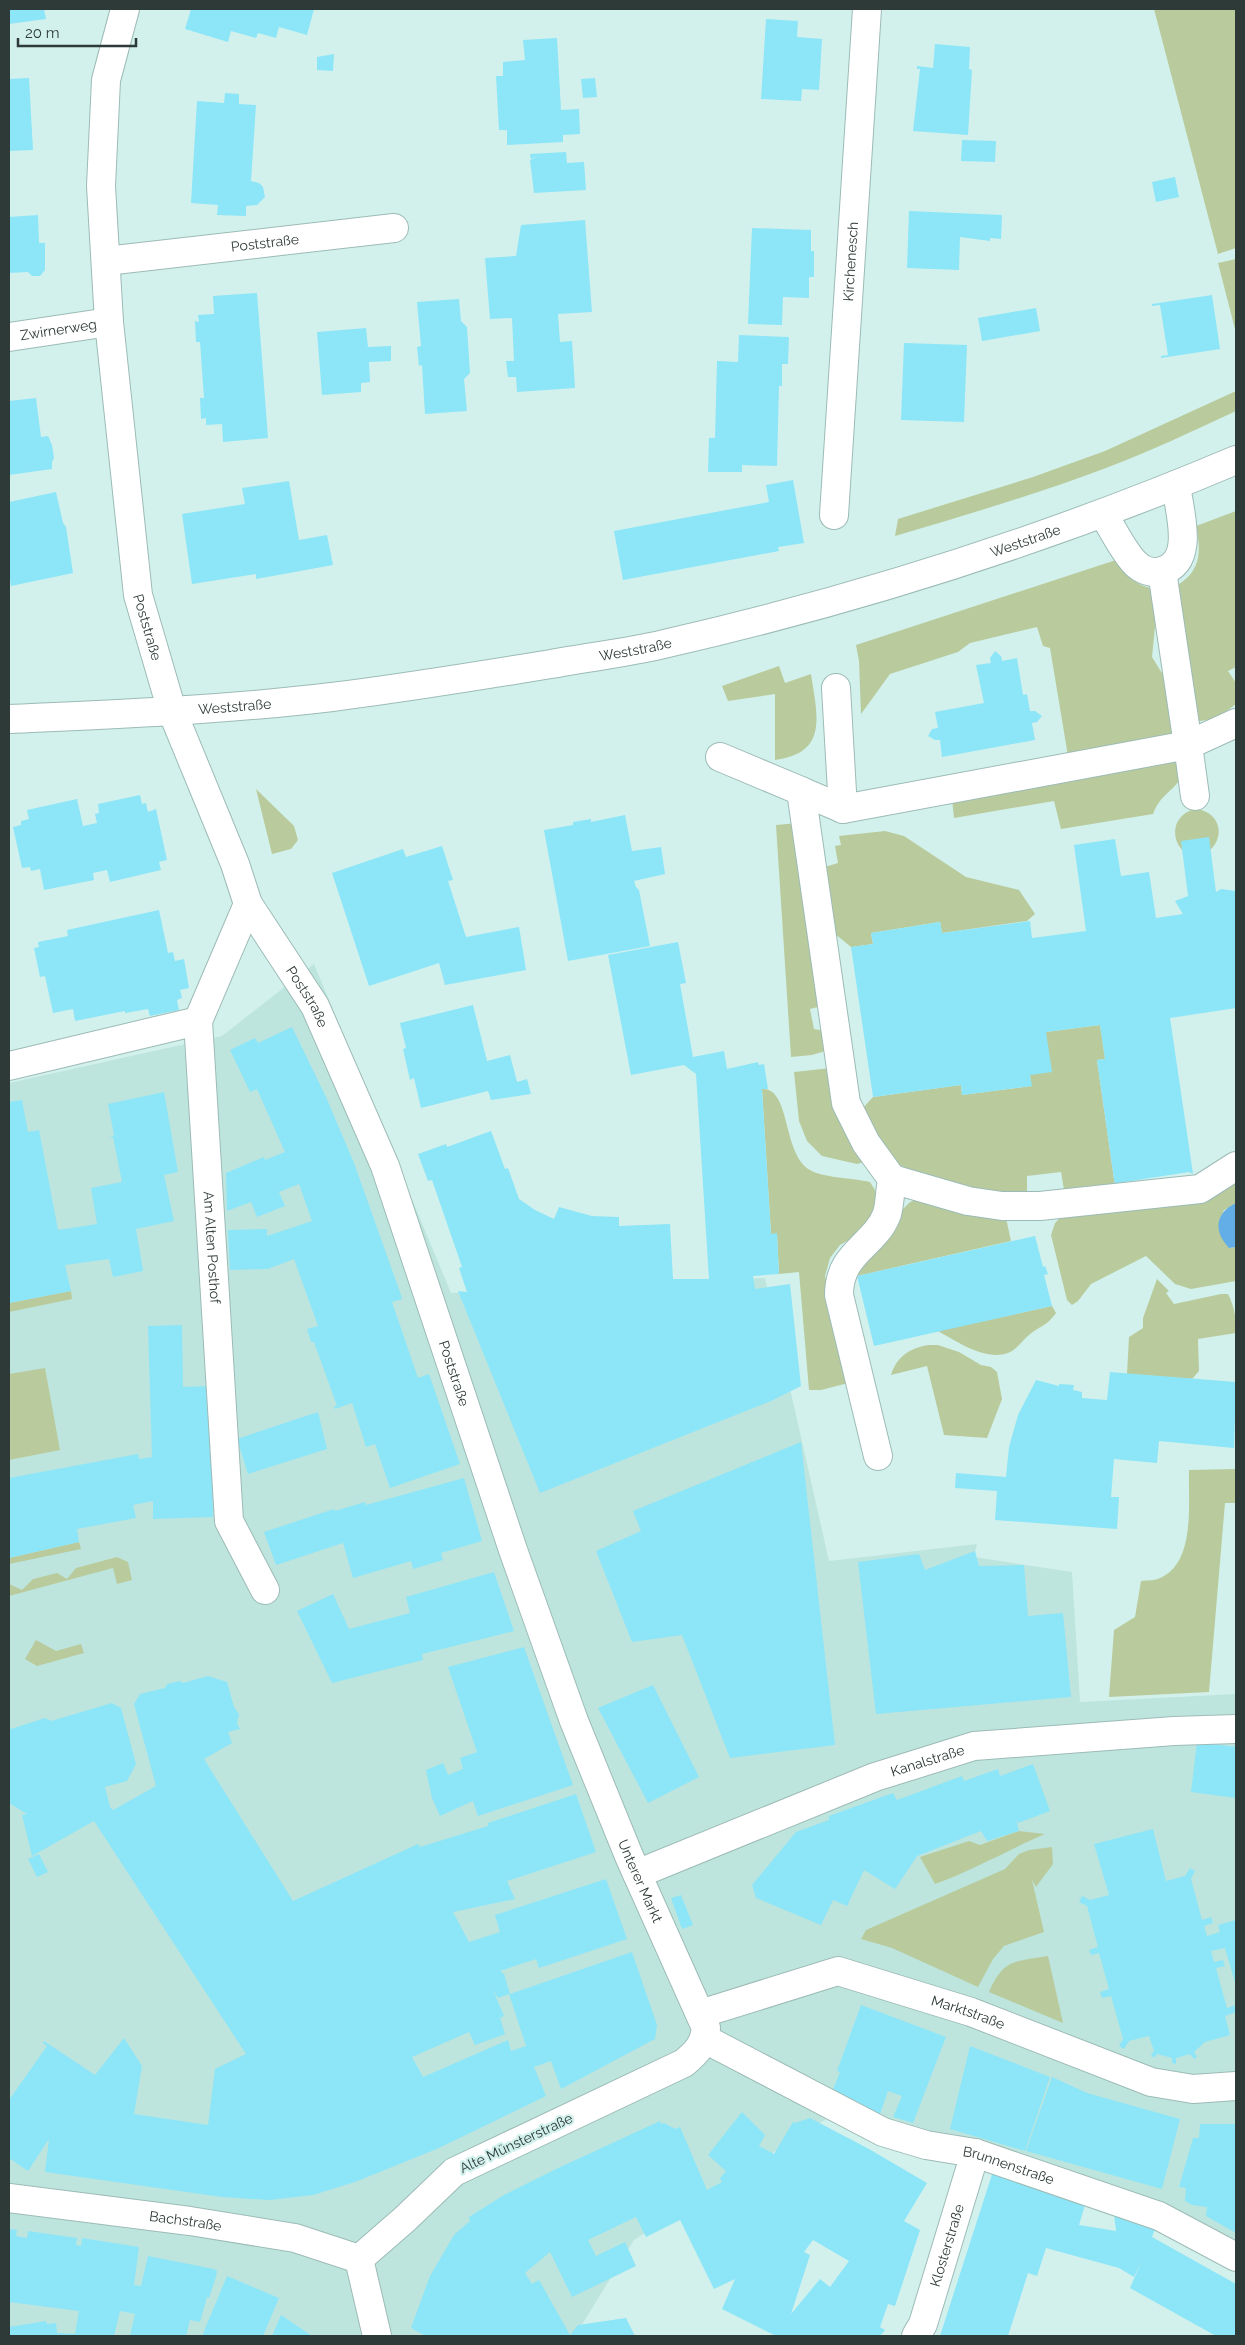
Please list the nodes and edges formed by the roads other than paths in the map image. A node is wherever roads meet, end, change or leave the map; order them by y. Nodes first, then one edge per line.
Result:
1 (125, 9) edge
2 (867, 9) edge
3 (394, 228) dead end
4 (106, 261) junction
5 (109, 322) junction
6 (9, 337) edge
7 (1236, 460) edge
8 (1176, 485) junction
9 (834, 514) dead end
10 (1103, 514) junction
11 (1162, 571) junction
12 (836, 688) dead end
13 (172, 711) junction
14 (9, 719) edge
15 (1236, 723) edge
16 (1188, 746) junction
17 (720, 757) dead end
18 (802, 791) junction
19 (1195, 796) dead end
20 (843, 808) junction
21 (248, 904) junction
22 (198, 1021) junction
23 (9, 1066) edge
24 (1236, 1166) edge
25 (892, 1179) junction
26 (878, 1456) dead end
27 (265, 1590) dead end
28 (574, 1721) joint
29 (1236, 1729) edge
30 (637, 1874) junction
31 (703, 2027) junction
32 (1236, 2086) edge
33 (975, 2153) junction
34 (9, 2198) edge
35 (1236, 2257) edge
36 (359, 2259) junction
37 (377, 2336) edge
38 (916, 2336) edge

1 - 4 street, Poststraße
2 - 9 street, Kirchenesch
3 - 4 street, Poststraße
4 - 5 street, Poststraße
5 - 6 street, Zwirnerweg
5 - 13 street, Poststraße
7 - 8 street, Weststraße
8 - 10 street, Weststraße
8 - 11 street
10 - 11 street
10 - 13 street, Weststraße
11 - 16 street
12 - 20 street
13 - 14 street, Weststraße
13 - 21 street, Poststraße
15 - 16 street
16 - 19 street
16 - 20 street
17 - 18 street
18 - 20 street
18 - 25 street
21 - 22 street, Am Alten Posthof
21 - 28 street, Poststraße
22 - 23 street
22 - 27 street, Am Alten Posthof
24 - 25 street
25 - 26 street
28 - 30 street, Unterer Markt
29 - 30 street, Kanalstraße
30 - 31 street, Unterer Markt
31 - 32 street, Marktstraße
31 - 33 street, Brunnenstraße
31 - 36 street, Alte Münsterstraße
33 - 35 street, Brunnenstraße
33 - 38 street, Klosterstraße
34 - 36 street, Bachstraße
36 - 37 street

